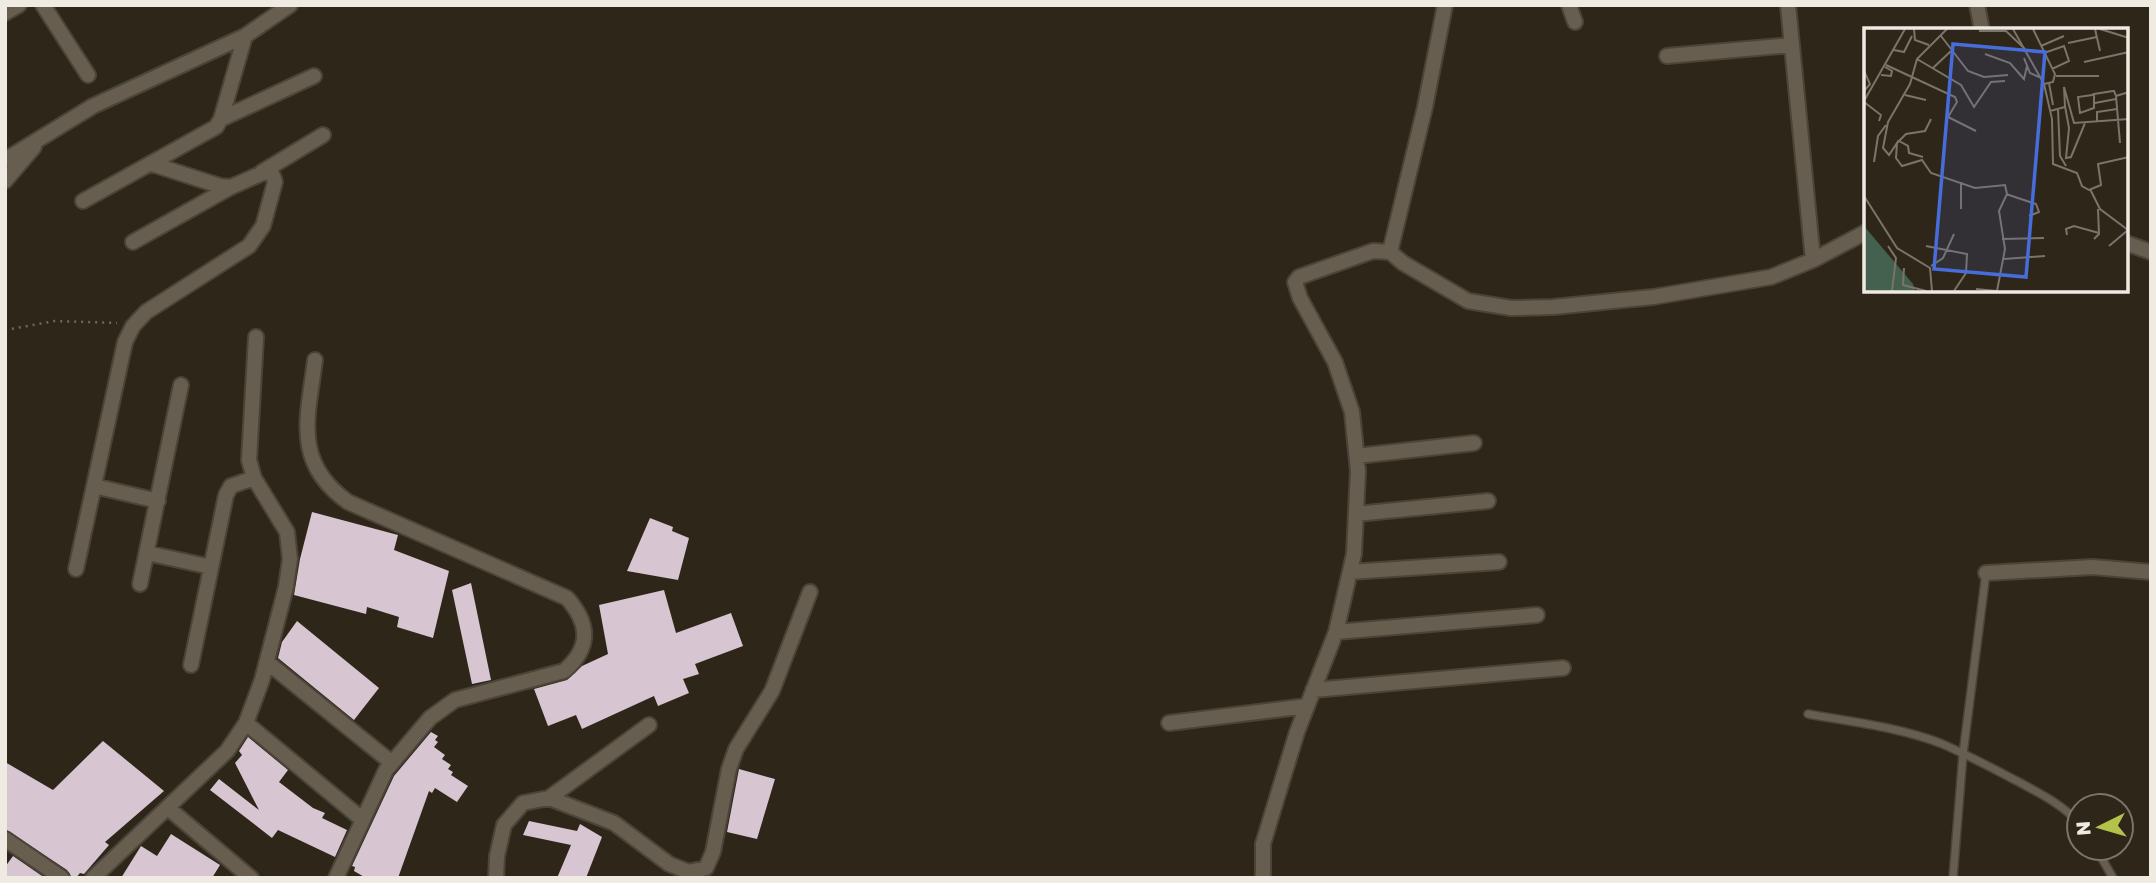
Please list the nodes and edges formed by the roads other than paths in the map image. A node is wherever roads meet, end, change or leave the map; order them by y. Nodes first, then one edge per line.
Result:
1 (43, 5) edge
2 (290, 5) edge
3 (1445, 5) edge
4 (1569, 5) edge
5 (1788, 5) edge
6 (1977, 5) edge
7 (1575, 22) dead end
8 (1982, 28) edge
9 (246, 36) junction
10 (1792, 45) junction
11 (1667, 56) dead end
12 (88, 75) dead end
13 (314, 76) dead end
14 (221, 118) junction
15 (323, 135) dead end
16 (42, 138) junction
17 (5, 160) edge
18 (152, 164) junction
19 (262, 172) junction
20 (5, 181) edge
21 (231, 187) junction
22 (83, 201) dead end
23 (1864, 233) edge
24 (133, 242) dead end
25 (2128, 244) edge
26 (2151, 252) edge
27 (1390, 253) junction
28 (1813, 260) junction
29 (256, 337) dead end
30 (315, 360) dead end
31 (181, 386) dead end
32 (1474, 443) dead end
33 (1357, 456) junction
34 (254, 478) junction
35 (94, 486) junction
36 (158, 501) junction
37 (1488, 501) dead end
38 (1356, 514) junction
39 (147, 553) junction
40 (1499, 562) dead end
41 (211, 567) junction
42 (76, 569) dead end
43 (1350, 572) junction
44 (2151, 572) edge
45 (1986, 573) joint
46 (140, 584) dead end
47 (810, 592) dead end
48 (1537, 615) dead end
49 (1336, 632) junction
50 (267, 662) junction
51 (191, 666) dead end
52 (1563, 668) dead end
53 (1313, 690) junction
54 (1307, 706) junction
55 (1808, 714) dead end
56 (246, 723) junction
57 (1169, 723) dead end
58 (649, 725) dead end
59 (1963, 754) junction
60 (392, 763) junction
61 (550, 798) junction
62 (168, 808) junction
63 (2065, 810) edge
64 (363, 820) junction
65 (5, 839) edge
66 (2104, 862) edge
67 (62, 878) edge
68 (93, 878) edge
69 (251, 878) edge
70 (336, 878) edge
71 (496, 878) edge
72 (1263, 878) edge
73 (1954, 878) edge
74 (2113, 878) edge

1 - 12 street
2 - 9 street
3 - 27 street
4 - 7 street
5 - 10 street
6 - 8 street
9 - 14 street
9 - 16 street
10 - 11 street
10 - 28 street
13 - 14 street
14 - 18 street
15 - 19 street
16 - 17 street
16 - 20 street
18 - 21 street
18 - 22 street
19 - 21 street
19 - 35 street
21 - 24 street
23 - 28 street
25 - 26 street
27 - 28 street
27 - 33 street
29 - 34 street
30 - 60 street
31 - 36 street
32 - 33 street
33 - 38 street
34 - 41 street
34 - 50 street
35 - 36 street
35 - 42 street
36 - 39 street
37 - 38 street
38 - 43 street
39 - 41 street
39 - 46 street
40 - 43 street
41 - 51 street
43 - 49 street
44 - 45 street
45 - 59 lane
47 - 61 street
48 - 49 street
49 - 53 street
50 - 56 street
50 - 60 street
52 - 53 street
53 - 54 street
54 - 57 street
54 - 72 street
55 - 59 lane
56 - 62 street
56 - 64 street
58 - 61 street
59 - 63 lane
59 - 73 lane
60 - 64 street
61 - 71 street
62 - 68 street
62 - 69 street
64 - 70 street
65 - 67 street
66 - 74 lane

